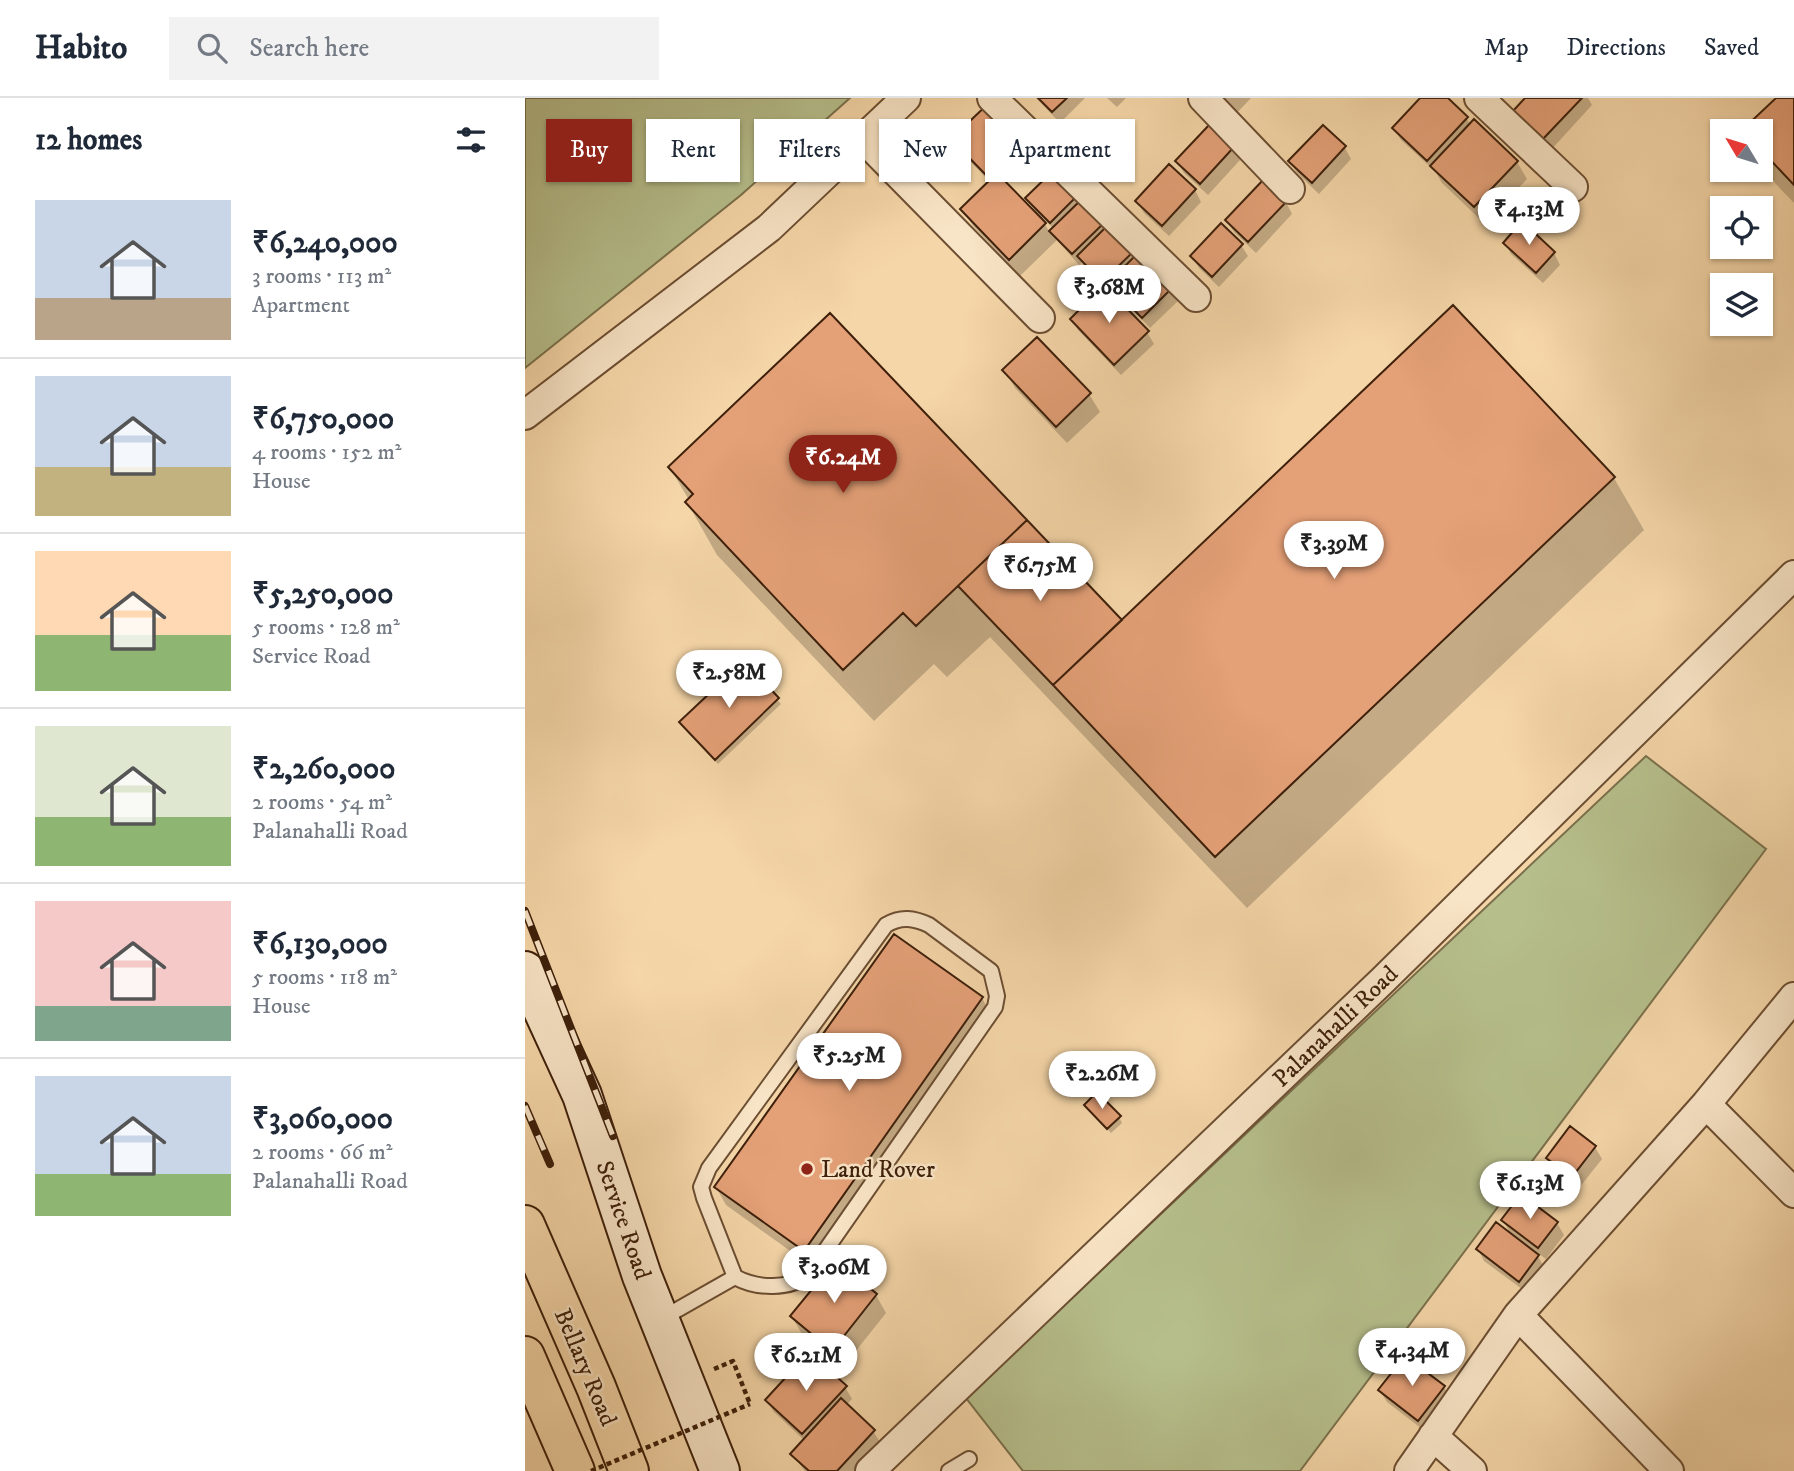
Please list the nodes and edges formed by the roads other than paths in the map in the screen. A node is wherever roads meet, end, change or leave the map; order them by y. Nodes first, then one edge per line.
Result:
1 (906, 98) edge
2 (992, 98) edge
3 (1203, 98) edge
4 (1479, 98) edge
5 (865, 136) edge
6 (865, 140) edge
7 (817, 182) edge
8 (1573, 187) dead end
9 (1290, 189) dead end
10 (1196, 297) dead end
11 (1040, 318) dead end
12 (525, 415) edge
13 (1794, 575) edge
14 (525, 971) edge
15 (1788, 1015) edge
16 (1706, 1104) junction
17 (1794, 1193) edge
18 (525, 1225) edge
19 (735, 1277) junction
20 (1518, 1315) junction
21 (660, 1320) junction
22 (525, 1356) edge
23 (1433, 1436) junction
24 (969, 1460) dead end
25 (884, 1467) edge
26 (575, 1471) edge
27 (629, 1471) edge
28 (720, 1471) edge
29 (949, 1471) edge
30 (1409, 1471) edge
31 (1472, 1471) edge
32 (1669, 1471) edge

1 - 5 street
2 - 10 street
3 - 9 street
4 - 8 street
6 - 11 street
7 - 12 street
13 - 25 street, Palanahalli Road
14 - 21 main road, Service Road
15 - 16 street
16 - 17 street
16 - 20 street
18 - 27 highway, Bellary Road
19 - 19 lane
19 - 21 lane
20 - 23 street
20 - 32 street
21 - 28 main road, Service Road
22 - 26 highway, Bellary Road
23 - 30 street
23 - 31 street
24 - 29 lane

